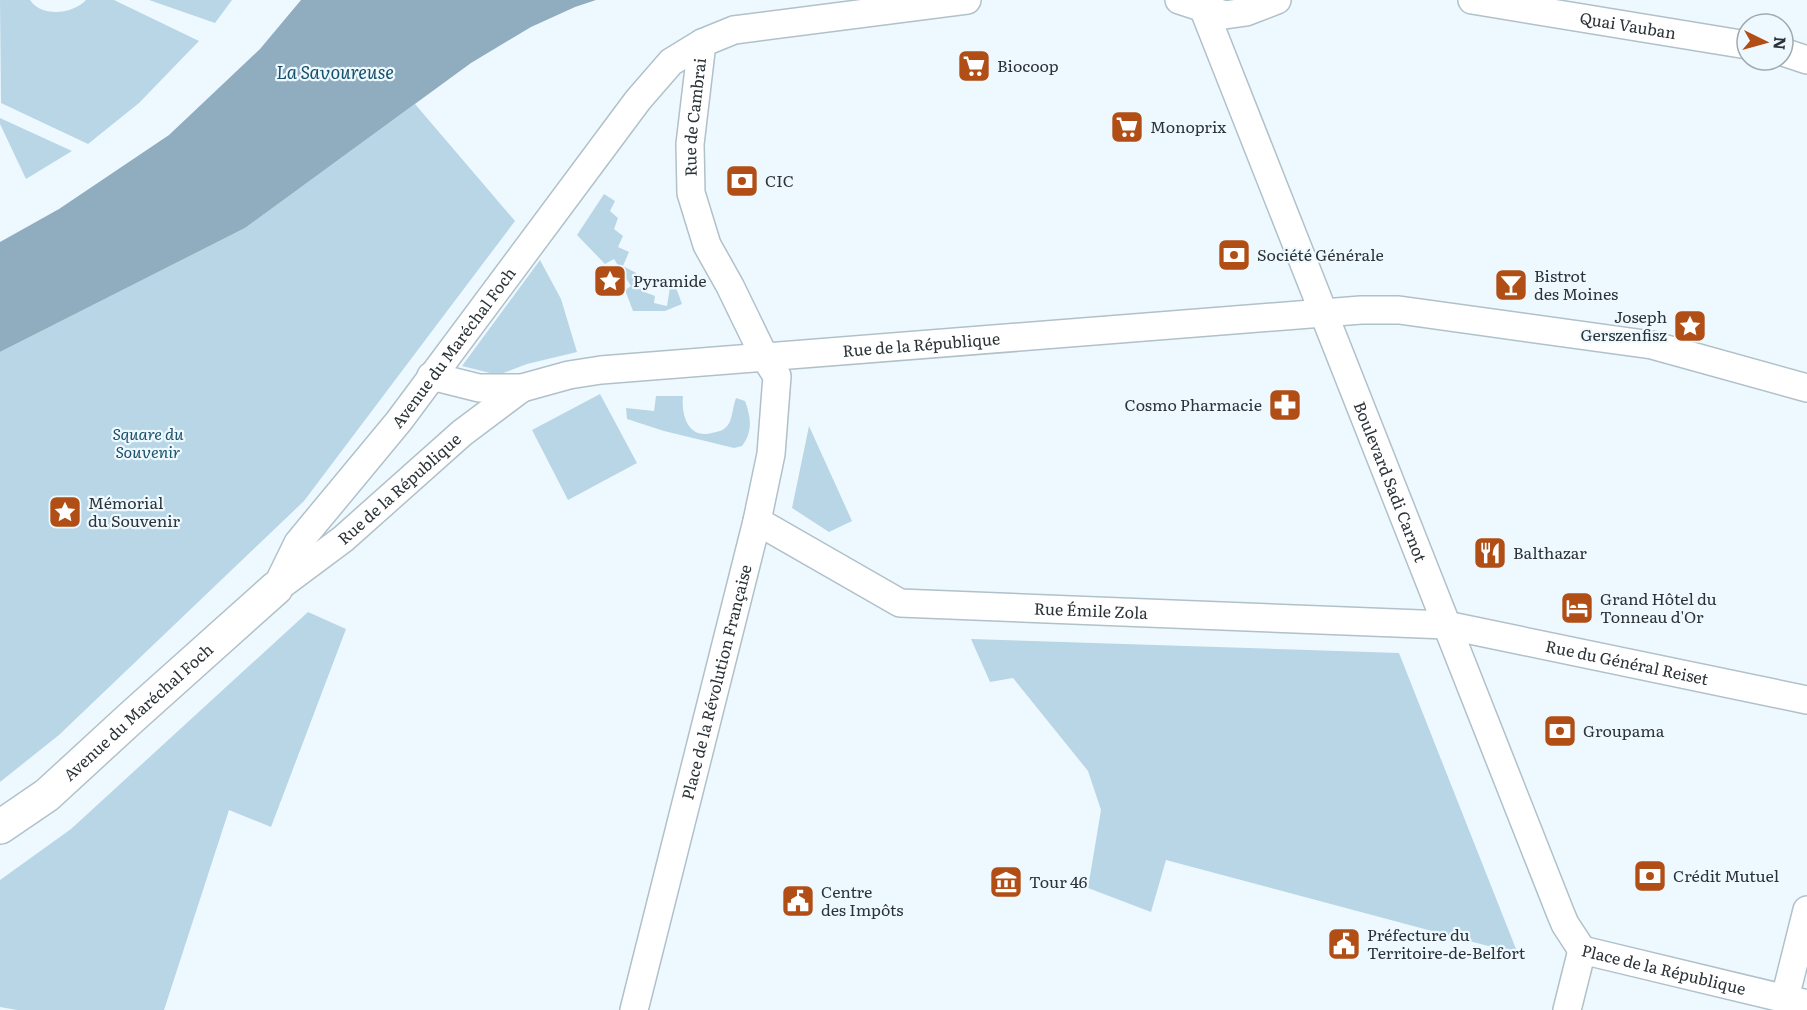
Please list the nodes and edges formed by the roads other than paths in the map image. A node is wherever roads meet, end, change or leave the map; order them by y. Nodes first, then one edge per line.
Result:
1 (967, 0) edge
2 (1277, 0) edge
3 (1472, 0) edge
4 (1194, 3) edge
5 (702, 43) junction
6 (1735, 43) edge
7 (1322, 312) junction
8 (764, 356) junction
9 (431, 376) junction
10 (522, 388) junction
11 (1807, 388) edge
12 (757, 521) junction
13 (276, 588) junction
14 (1446, 625) junction
15 (1807, 700) edge
16 (0, 827) edge
17 (1807, 910) edge
18 (1582, 950) junction
19 (1796, 1001) edge
20 (634, 1010) edge
21 (1567, 1010) edge

1 - 5 street, Avenue du Maréchal Foch
2 - 4 street
3 - 6 street, Quai Vauban
4 - 7 street, Boulevard Sadi Carnot
5 - 8 street, Rue de Cambrai
5 - 9 street, Avenue du Maréchal Foch
7 - 8 street, Rue de la République
7 - 11 street, Rue de la République
7 - 14 street, Boulevard Sadi Carnot
8 - 10 street, Rue de la République
8 - 12 street, Place de la Révolution Française
9 - 10 street, Rue de la République
9 - 13 street, Avenue du Maréchal Foch
10 - 13 street, Rue de la République
12 - 14 street, Rue Émile Zola
12 - 20 street, Place de la Révolution Française
13 - 16 main road, Avenue du Maréchal Foch
14 - 15 street, Rue du Général Reiset
14 - 18 street, Boulevard Sadi Carnot
17 - 19 street
18 - 19 street, Place de la République
18 - 21 street, Place de la République

